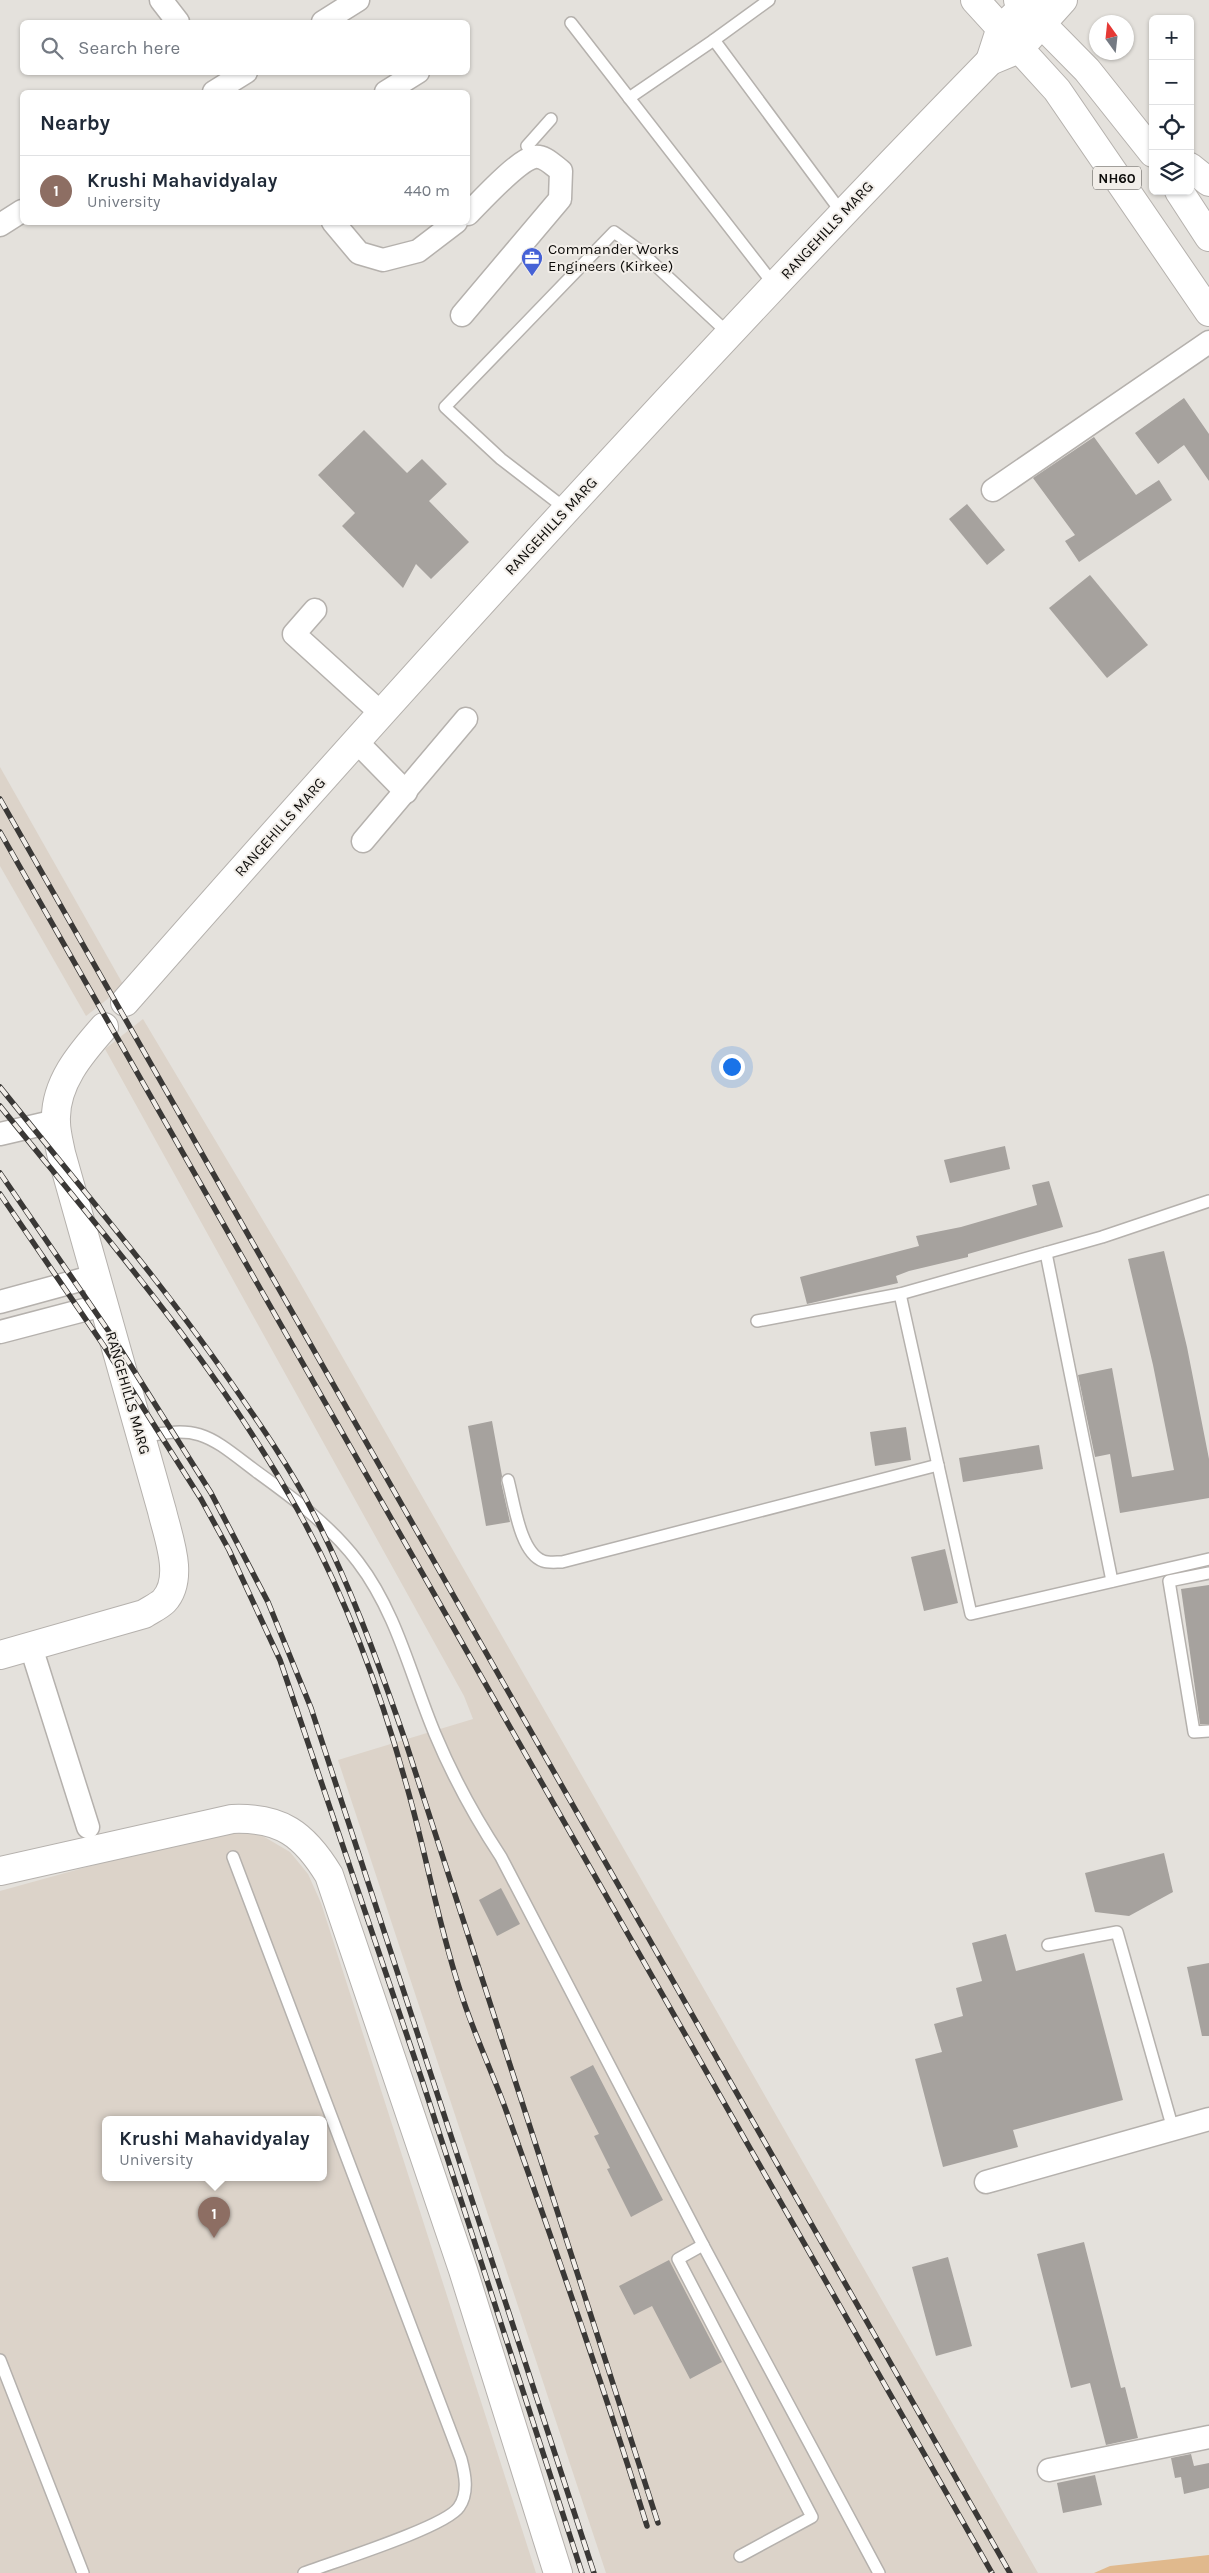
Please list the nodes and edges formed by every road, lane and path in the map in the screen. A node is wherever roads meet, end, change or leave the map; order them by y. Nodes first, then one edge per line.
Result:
1 (161, 0) edge
2 (358, 0) edge
3 (769, 0) edge
4 (975, 0) edge
5 (1063, 0) edge
6 (1028, 8) edge
7 (176, 20) edge
8 (326, 20) edge
9 (571, 24) dead end
10 (1000, 30) junction
11 (714, 40) junction
12 (1019, 49) junction
13 (990, 62) junction
14 (241, 75) edge
15 (413, 75) edge
16 (223, 86) edge
17 (389, 90) edge
18 (629, 98) junction
19 (551, 119) dead end
20 (1151, 150) edge
21 (534, 157) junction
22 (1194, 170) edge
23 (1209, 182) edge
24 (1182, 195) edge
25 (20, 211) edge
26 (470, 212) edge
27 (842, 213) junction
28 (0, 225) edge
29 (337, 225) edge
30 (452, 225) edge
31 (1209, 237) edge
32 (775, 286) junction
33 (1209, 312) edge
34 (462, 315) dead end
35 (730, 335) junction
36 (1209, 342) edge
37 (993, 490) dead end
38 (566, 509) junction
39 (315, 610) dead end
40 (381, 713) junction
41 (466, 719) dead end
42 (356, 742) junction
43 (406, 792) junction
44 (363, 841) dead end
45 (125, 1002) dead end
46 (104, 1026) dead end
47 (56, 1120) junction
48 (0, 1134) edge
49 (1209, 1201) edge
50 (1046, 1253) junction
51 (95, 1276) junction
52 (900, 1294) junction
53 (0, 1302) edge
54 (103, 1305) junction
55 (757, 1321) dead end
56 (0, 1332) edge
57 (141, 1438) junction
58 (938, 1465) junction
59 (508, 1480) dead end
60 (1209, 1559) edge
61 (1167, 1568) junction
62 (1209, 1573) edge
63 (1112, 1581) junction
64 (1169, 1581) junction
65 (31, 1647) junction
66 (0, 1655) edge
67 (1209, 1730) edge
68 (88, 1826) dead end
69 (233, 1857) dead end
70 (0, 1871) edge
71 (1048, 1945) dead end
72 (1209, 2119) edge
73 (1173, 2129) junction
74 (986, 2182) dead end
75 (703, 2245) junction
76 (0, 2360) edge
77 (1209, 2438) edge
78 (1049, 2470) dead end
79 (740, 2556) dead end
80 (875, 2571) edge
81 (83, 2573) edge
82 (304, 2573) edge
83 (558, 2573) edge

1 - 7 street
2 - 8 street
3 - 11 lane
4 - 10 main road, NH60
5 - 6 main road
6 - 10 main road
6 - 12 main road
6 - 20 main road, NH60
9 - 18 lane
10 - 12 main road, NH60
10 - 13 main road
11 - 18 lane
11 - 27 lane
12 - 13 main road
12 - 33 main road, NH60
13 - 27 main road, RANGEHILLS MARG
14 - 16 street
15 - 17 street
18 - 32 lane
19 - 21 lane
21 - 26 street
21 - 34 street
22 - 23 main road
24 - 31 main road
25 - 28 street
27 - 32 main road, RANGEHILLS MARG
29 - 30 street
32 - 35 main road, RANGEHILLS MARG
35 - 38 main road, RANGEHILLS MARG
35 - 38 lane
36 - 37 street
38 - 40 main road, RANGEHILLS MARG
39 - 40 street
40 - 42 main road, RANGEHILLS MARG
41 - 43 street
42 - 43 street
42 - 45 main road, RANGEHILLS MARG
43 - 44 street
46 - 47 main road, RANGEHILLS MARG
47 - 48 street
47 - 51 main road, RANGEHILLS MARG
49 - 50 lane
50 - 52 lane
50 - 63 lane
51 - 53 street
51 - 54 main road, RANGEHILLS MARG
52 - 55 lane
52 - 58 lane
54 - 56 street
54 - 57 main road, RANGEHILLS MARG
57 - 65 main road, RANGEHILLS MARG
57 - 75 lane
58 - 59 lane
58 - 63 lane
60 - 61 lane
61 - 63 lane
61 - 64 lane
62 - 64 lane
64 - 67 lane
65 - 66 main road, RANGEHILLS MARG
65 - 68 street
69 - 82 lane
70 - 83 main road
71 - 73 lane
72 - 73 street
73 - 74 street
75 - 79 lane
75 - 80 lane
76 - 81 lane
77 - 78 street

